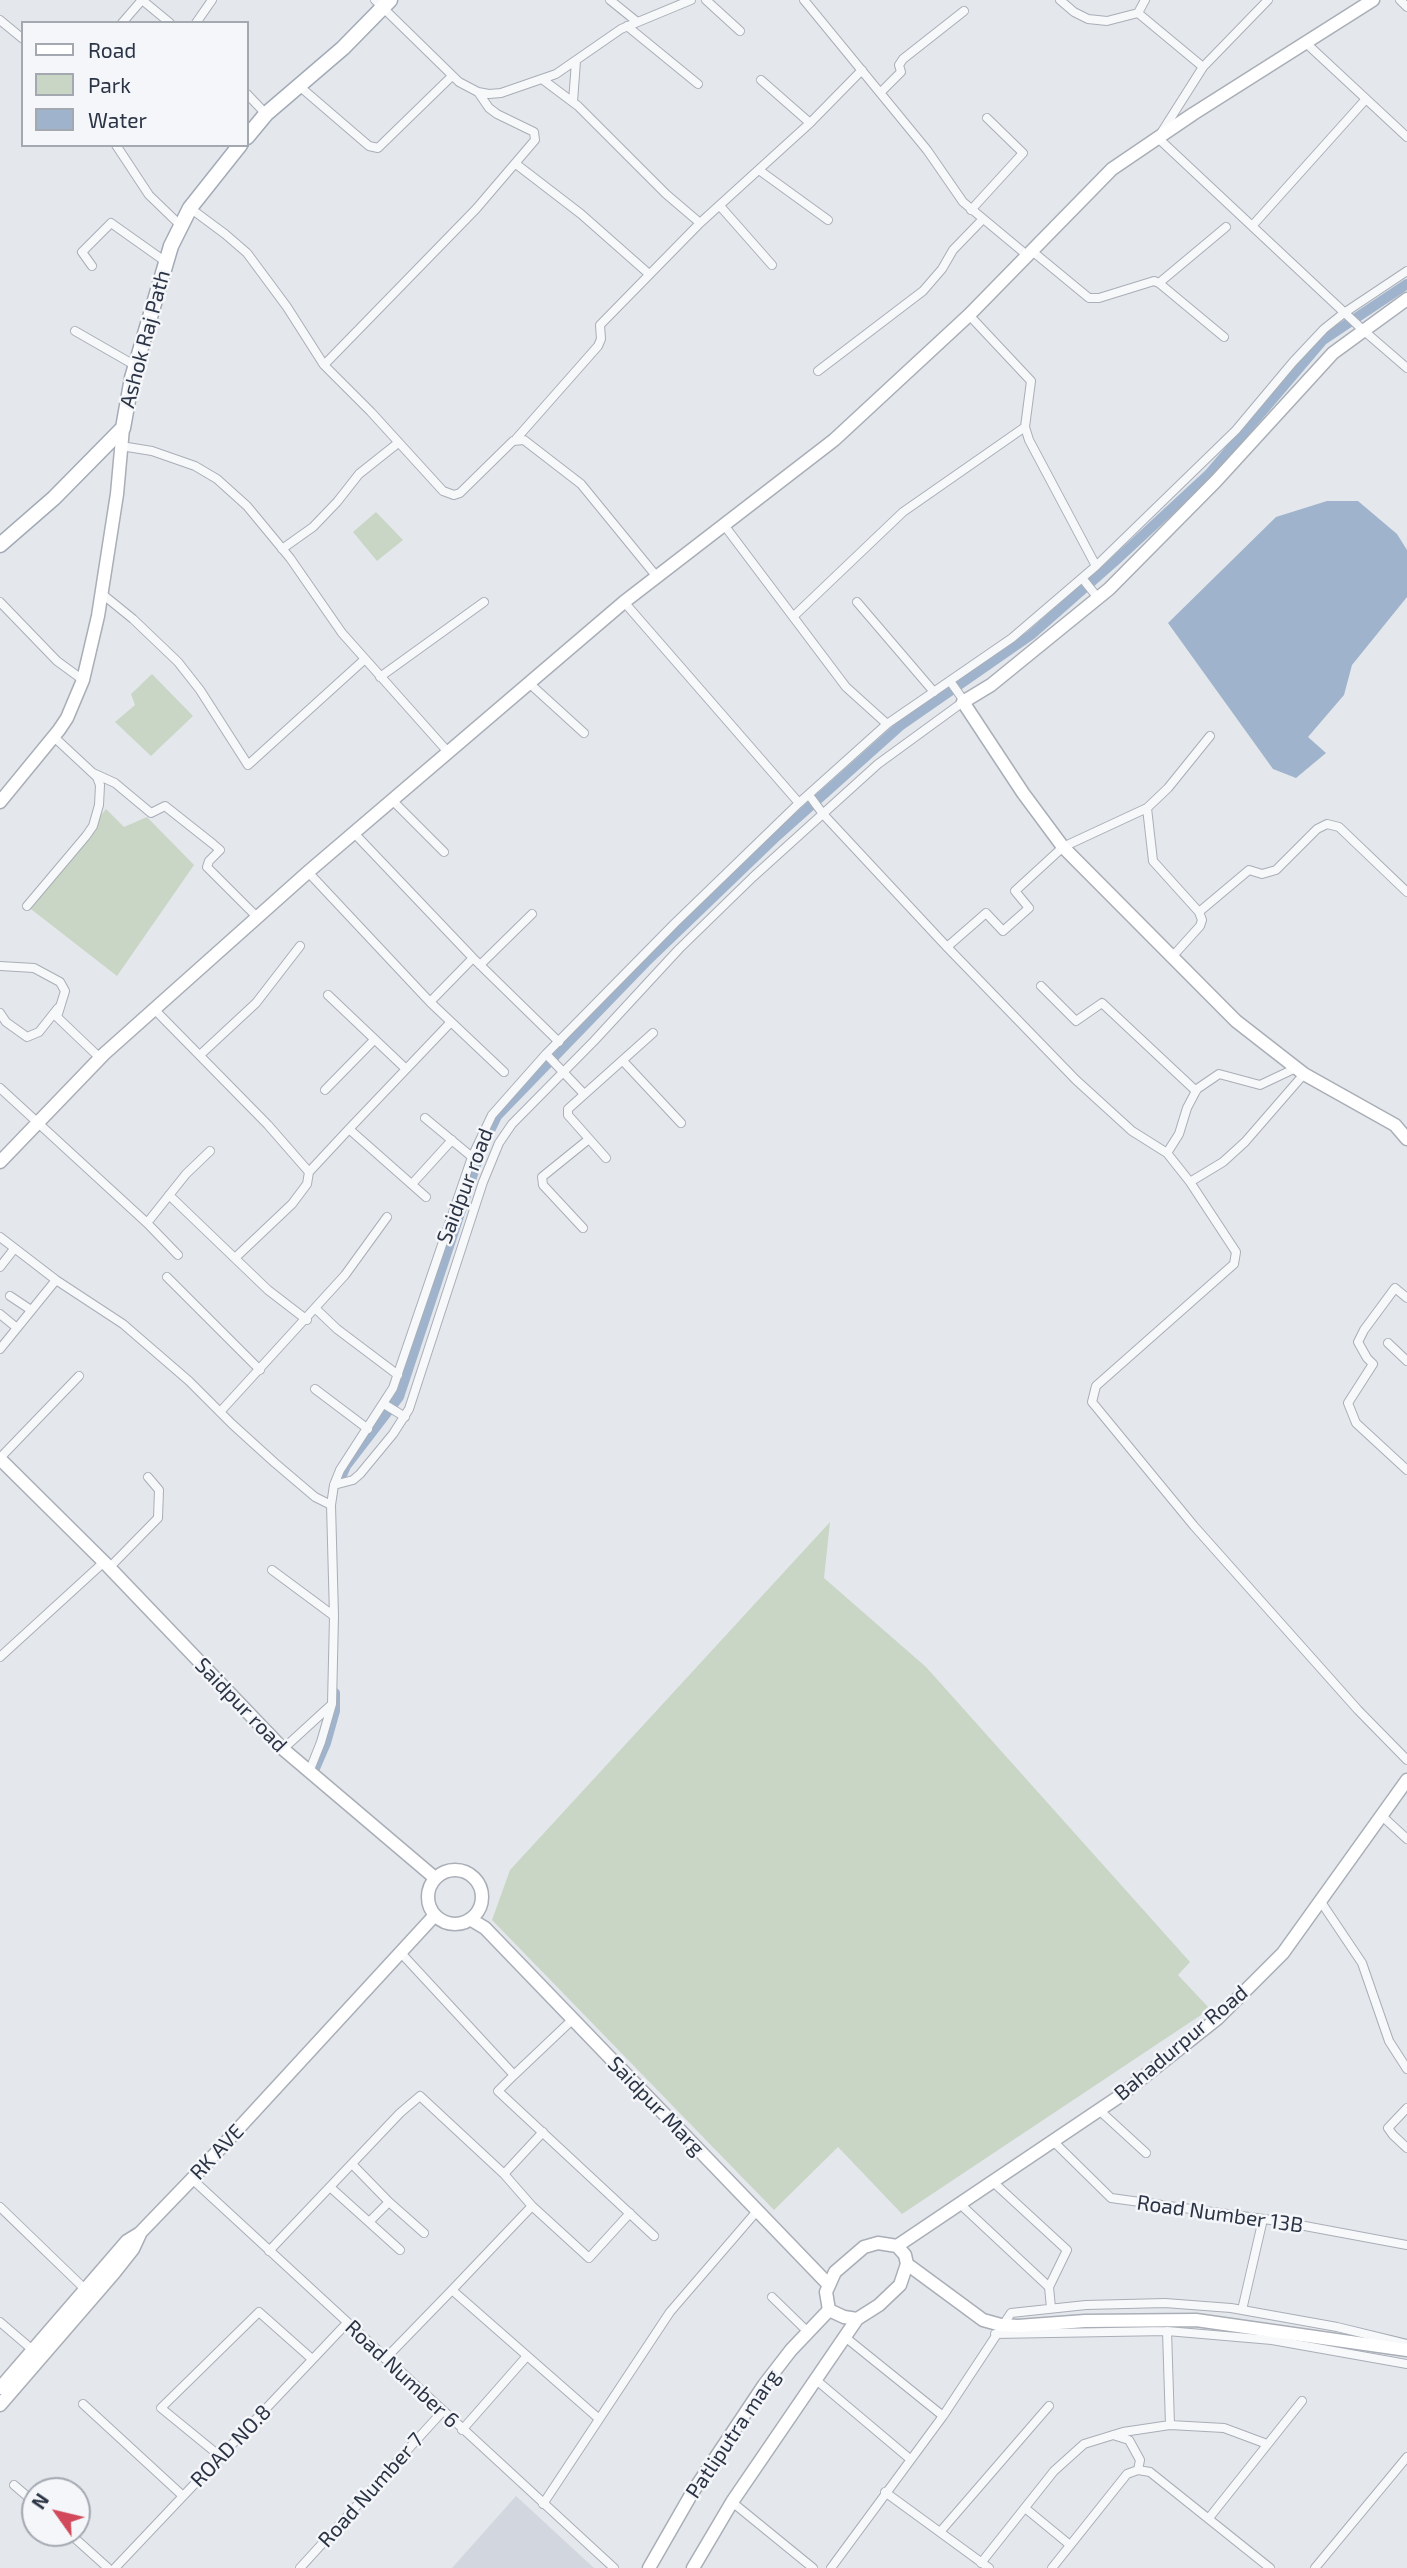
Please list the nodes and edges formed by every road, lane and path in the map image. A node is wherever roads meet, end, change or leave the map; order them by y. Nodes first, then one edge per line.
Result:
1 (212, 0) edge
2 (610, 0) edge
3 (691, 0) edge
4 (706, 0) edge
5 (804, 0) edge
6 (1060, 0) edge
7 (1145, 0) edge
8 (1268, 0) edge
9 (1373, 0) edge
10 (1400, 0) edge
11 (382, 3) edge
12 (1407, 8) edge
13 (964, 11) dead end
14 (1138, 13) junction
15 (0, 20) edge
16 (124, 21) edge
17 (168, 21) edge
18 (197, 21) edge
19 (636, 21) junction
20 (627, 26) junction
21 (740, 31) dead end
22 (21, 37) edge
23 (1307, 44) junction
24 (576, 61) junction
25 (1203, 67) junction
26 (862, 70) junction
27 (452, 76) junction
28 (542, 79) junction
29 (761, 80) dead end
30 (698, 84) dead end
31 (298, 85) junction
32 (478, 92) junction
33 (881, 92) junction
34 (248, 95) edge
35 (1366, 99) junction
36 (573, 102) junction
37 (266, 114) junction
38 (987, 118) dead end
39 (810, 122) junction
40 (248, 135) edge
41 (1407, 137) edge
42 (1158, 138) junction
43 (117, 147) edge
44 (238, 147) edge
45 (516, 164) junction
46 (759, 170) junction
47 (720, 206) junction
48 (190, 208) junction
49 (971, 210) junction
50 (828, 220) dead end
51 (982, 220) junction
52 (700, 223) junction
53 (180, 225) junction
54 (1252, 225) junction
55 (1226, 227) dead end
56 (1030, 254) junction
57 (166, 262) junction
58 (772, 265) dead end
59 (92, 266) dead end
60 (1407, 271) edge
61 (649, 274) junction
62 (1160, 283) junction
63 (1407, 299) edge
64 (1346, 314) junction
65 (969, 315) junction
66 (1360, 328) junction
67 (75, 331) dead end
68 (1224, 337) dead end
69 (324, 365) junction
70 (136, 366) junction
71 (1407, 368) edge
72 (818, 371) dead end
73 (1026, 426) junction
74 (123, 428) junction
75 (516, 439) junction
76 (398, 443) junction
77 (121, 446) junction
78 (724, 525) junction
79 (0, 545) edge
80 (282, 549) junction
81 (1096, 566) junction
82 (657, 577) junction
83 (1084, 580) junction
84 (100, 593) junction
85 (1097, 596) junction
86 (0, 602) edge
87 (484, 602) dead end
88 (624, 602) junction
89 (857, 602) dead end
90 (794, 615) junction
91 (365, 659) junction
92 (380, 677) junction
93 (83, 680) junction
94 (529, 683) junction
95 (952, 684) junction
96 (934, 692) junction
97 (963, 700) junction
98 (887, 724) junction
99 (584, 733) dead end
100 (1210, 736) dead end
101 (54, 737) junction
102 (448, 752) junction
103 (93, 772) junction
104 (811, 797) junction
105 (393, 801) junction
106 (0, 802) edge
107 (799, 803) junction
108 (1147, 808) junction
109 (822, 813) junction
110 (354, 833) junction
111 (1063, 847) junction
112 (444, 852) dead end
113 (308, 872) junction
114 (1407, 891) edge
115 (27, 906) dead end
116 (1199, 912) junction
117 (532, 914) dead end
118 (257, 917) junction
119 (300, 946) dead end
120 (947, 947) junction
121 (1172, 957) junction
122 (472, 958) junction
123 (480, 965) junction
124 (0, 966) edge
125 (1041, 986) dead end
126 (328, 995) dead end
127 (430, 1002) junction
128 (59, 1006) junction
129 (154, 1009) junction
130 (0, 1013) edge
131 (451, 1022) junction
132 (653, 1033) dead end
133 (374, 1040) junction
134 (559, 1042) junction
135 (200, 1055) junction
136 (548, 1056) junction
137 (100, 1058) junction
138 (623, 1061) junction
139 (405, 1069) junction
140 (561, 1069) junction
141 (1300, 1071) junction
142 (504, 1072) dead end
143 (0, 1088) edge
144 (325, 1090) dead end
145 (1196, 1091) junction
146 (584, 1094) junction
147 (425, 1118) dead end
148 (38, 1122) junction
149 (681, 1123) dead end
150 (349, 1129) junction
151 (484, 1134) junction
152 (589, 1139) junction
153 (1407, 1139) edge
154 (452, 1140) junction
155 (497, 1142) junction
156 (211, 1151) dead end
157 (1167, 1153) junction
158 (472, 1157) junction
159 (606, 1158) dead end
160 (0, 1163) edge
161 (309, 1172) junction
162 (1190, 1182) junction
163 (412, 1184) junction
164 (169, 1195) junction
165 (426, 1197) dead end
166 (387, 1217) dead end
167 (147, 1223) junction
168 (583, 1228) dead end
169 (0, 1237) edge
170 (14, 1249) junction
171 (178, 1255) dead end
172 (235, 1258) junction
173 (0, 1267) edge
174 (167, 1277) dead end
175 (56, 1280) junction
176 (10, 1296) dead end
177 (1407, 1298) edge
178 (316, 1309) junction
179 (31, 1310) junction
180 (0, 1314) edge
181 (307, 1320) junction
182 (17, 1328) junction
183 (1388, 1343) dead end
184 (0, 1349) edge
185 (1407, 1362) edge
186 (260, 1370) junction
187 (398, 1375) junction
188 (79, 1376) dead end
189 (315, 1389) dead end
190 (386, 1405) junction
191 (220, 1412) junction
192 (402, 1415) junction
193 (368, 1429) junction
194 (0, 1458) edge
195 (1407, 1471) edge
196 (148, 1477) dead end
197 (334, 1485) junction
198 (331, 1505) junction
199 (107, 1565) junction
200 (272, 1570) dead end
201 (334, 1616) junction
202 (0, 1657) edge
203 (332, 1704) junction
204 (283, 1749) junction
205 (1407, 1760) edge
206 (309, 1772) junction
207 (1406, 1785) edge
208 (1382, 1816) junction
209 (1407, 1839) edge
210 (435, 1878) junction
211 (1321, 1902) junction
212 (480, 1908) junction
213 (435, 1915) junction
214 (470, 1919) junction
215 (485, 1928) junction
216 (401, 1953) junction
217 (572, 2020) junction
218 (1407, 2069) edge
219 (514, 2075) junction
220 (1407, 2108) edge
221 (1099, 2110) junction
222 (543, 2132) junction
223 (1054, 2142) junction
224 (1407, 2148) edge
225 (1146, 2153) dead end
226 (352, 2164) junction
227 (504, 2174) junction
228 (192, 2179) junction
229 (992, 2180) junction
230 (330, 2187) junction
231 (389, 2202) junction
232 (959, 2203) junction
233 (532, 2206) junction
234 (0, 2207) edge
235 (757, 2211) junction
236 (630, 2213) junction
237 (1263, 2219) junction
238 (369, 2222) junction
239 (424, 2232) dead end
240 (654, 2236) dead end
241 (1407, 2245) edge
242 (897, 2246) junction
243 (400, 2250) dead end
244 (269, 2251) junction
245 (907, 2264) junction
246 (928, 2279) junction
247 (828, 2284) junction
248 (900, 2285) junction
249 (1049, 2287) junction
250 (452, 2290) junction
251 (89, 2294) junction
252 (772, 2297) dead end
253 (1051, 2308) junction
254 (829, 2310) junction
255 (1242, 2310) junction
256 (857, 2319) junction
257 (0, 2322) edge
258 (347, 2323) junction
259 (1002, 2328) junction
260 (1167, 2331) junction
261 (808, 2332) junction
262 (845, 2337) junction
263 (1407, 2344) edge
264 (1407, 2350) edge
265 (37, 2354) junction
266 (527, 2356) junction
267 (312, 2359) junction
268 (385, 2359) junction
269 (1407, 2364) edge
270 (815, 2379) junction
271 (0, 2388) edge
272 (1302, 2401) dead end
273 (83, 2404) dead end
274 (0, 2405) edge
275 (1049, 2406) dead end
276 (442, 2412) junction
277 (943, 2416) junction
278 (598, 2418) junction
279 (1170, 2425) junction
280 (462, 2430) junction
281 (1113, 2435) junction
282 (1267, 2444) junction
283 (221, 2457) junction
284 (1407, 2457) edge
285 (910, 2459) junction
286 (1138, 2470) junction
287 (14, 2485) dead end
288 (21, 2491) edge
289 (885, 2492) junction
290 (183, 2496) junction
291 (732, 2502) junction
292 (543, 2504) junction
293 (1025, 2508) junction
294 (1209, 2518) junction
295 (940, 2532) junction
296 (1070, 2545) junction
297 (85, 2547) edge
298 (985, 2565) edge
299 (834, 2567) edge
300 (108, 2568) edge
301 (115, 2568) edge
302 (300, 2568) edge
303 (614, 2568) edge
304 (649, 2568) edge
305 (693, 2568) edge
306 (813, 2568) edge
307 (1052, 2568) edge
308 (1270, 2568) edge
309 (1315, 2568) edge

1 - 18 street
2 - 19 street
3 - 19 street
4 - 21 street
5 - 26 street
6 - 14 street
7 - 14 street
8 - 25 street
9 - 23 main road
10 - 12 street
11 - 27 street
11 - 31 main road
13 - 33 street
14 - 25 street
15 - 22 street
16 - 17 street
19 - 20 street
20 - 24 street
20 - 30 street
23 - 35 street
23 - 42 main road
24 - 28 street
24 - 36 street
25 - 42 street
26 - 33 street
26 - 39 street
27 - 31 street
27 - 32 street
28 - 32 street
28 - 36 street
29 - 39 street
31 - 37 main road
32 - 45 street
33 - 49 street
34 - 37 street
35 - 41 street
35 - 54 street
36 - 52 street
37 - 40 main road
38 - 49 street
39 - 46 street
42 - 54 street
42 - 56 main road
43 - 53 street
44 - 48 main road, Ashok Raj Path
45 - 61 street
45 - 69 street
46 - 47 street
46 - 50 street
47 - 52 street
47 - 58 street
48 - 53 main road, Ashok Raj Path
48 - 69 street
49 - 51 street
51 - 56 street
51 - 72 street
52 - 61 street
53 - 57 main road, Ashok Raj Path
54 - 64 street
55 - 62 street
56 - 62 street
56 - 65 main road
57 - 59 street
57 - 70 main road, Ashok Raj Path
60 - 64 street, Saidpur road
61 - 75 street
62 - 68 street
63 - 66 main road
64 - 66 street
64 - 81 street, Saidpur road
65 - 73 street
65 - 78 main road
66 - 71 street
66 - 85 main road
67 - 70 street
69 - 76 street
70 - 74 main road, Ashok Raj Path
73 - 81 street
73 - 90 street
74 - 77 main road
74 - 79 main road, Ashok Raj Path
75 - 76 street
75 - 82 street
76 - 80 street
77 - 80 street
77 - 84 main road
78 - 82 main road
78 - 90 street
80 - 91 street
81 - 83 street, Saidpur road
82 - 88 main road
83 - 85 street
83 - 95 street, Saidpur road
84 - 91 street
84 - 93 main road
85 - 97 main road
86 - 93 street
87 - 92 street
88 - 94 main road
88 - 107 street
89 - 96 street
90 - 98 street
91 - 92 street
92 - 102 street
93 - 101 main road
94 - 99 street
94 - 102 main road
95 - 96 street, Saidpur road
95 - 97 street
96 - 98 street, Saidpur road
97 - 109 street
97 - 111 main road
98 - 104 street, Saidpur road
100 - 108 street
101 - 103 street
101 - 106 main road
102 - 105 main road
103 - 115 street
103 - 118 street
104 - 107 street, Saidpur road
104 - 109 street
105 - 110 main road
105 - 112 street
107 - 134 street, Saidpur road
108 - 111 street
108 - 116 street
109 - 120 street
109 - 140 street
110 - 113 main road
110 - 122 street
111 - 120 street
111 - 121 main road
113 - 118 main road
113 - 127 street
114 - 116 street
116 - 121 street
117 - 123 street
118 - 129 main road
119 - 135 street
120 - 157 street
121 - 141 main road
122 - 123 street
122 - 127 street
123 - 134 street
124 - 128 street
125 - 145 street
126 - 133 street
127 - 131 street
128 - 130 street
128 - 137 street
129 - 135 street
129 - 137 main road
131 - 139 street
131 - 142 street
132 - 138 street
133 - 139 street
133 - 144 street
134 - 136 street, Saidpur road
135 - 161 street
136 - 140 street
136 - 151 street, Saidpur road
137 - 148 main road
138 - 146 street
138 - 149 street
139 - 150 street
140 - 146 street
140 - 155 street
141 - 145 street
141 - 153 main road
141 - 162 street
143 - 148 street
145 - 157 street
146 - 152 street
147 - 154 street
148 - 160 main road
148 - 167 street
150 - 161 street
150 - 163 street
151 - 155 street
151 - 158 street, Saidpur road
152 - 159 street
152 - 168 street
154 - 158 street
154 - 163 street
155 - 192 street
156 - 164 street
157 - 162 street
158 - 187 street, Saidpur road
161 - 172 street
162 - 205 street
163 - 165 street
164 - 167 street
164 - 172 street
166 - 178 street
167 - 171 street
169 - 170 street
170 - 173 street
170 - 175 street
172 - 181 street
174 - 186 street
175 - 179 street
175 - 191 street
176 - 179 street
177 - 195 street
178 - 181 street
178 - 187 street
179 - 182 street
180 - 182 street
181 - 186 street
182 - 184 street
183 - 185 street
186 - 191 street
187 - 190 street, Saidpur road
188 - 194 street
189 - 193 street
190 - 192 street
190 - 193 street, Saidpur road
191 - 198 street
192 - 197 street
193 - 197 street, Saidpur road
194 - 199 main road, Saidpur road
196 - 199 street
197 - 198 street, Saidpur road
198 - 201 street, Saidpur road
199 - 202 street
199 - 204 main road, Saidpur road
200 - 201 street
201 - 203 street, Saidpur road
203 - 204 street
203 - 206 street, Saidpur road
204 - 206 main road, Saidpur road
206 - 210 main road, Saidpur road
207 - 208 main road, Bahadurpur Road
208 - 209 street
208 - 211 main road, Bahadurpur Road
210 - 212 main road
210 - 213 main road
211 - 218 street
211 - 221 main road, Bahadurpur Road
212 - 214 main road
212 - 215 main road
213 - 214 main road
213 - 216 main road, RK AVE
214 - 215 main road
215 - 217 main road, Saidpur Marg
216 - 219 street
216 - 228 main road, RK AVE
217 - 219 street
217 - 235 main road, Saidpur Marg
219 - 222 street
220 - 224 street
221 - 223 main road, Bahadurpur Road
221 - 225 street
222 - 227 street
222 - 236 street
223 - 229 main road, Bahadurpur Road
223 - 237 street, Road Number 13B
226 - 227 street
226 - 230 street
226 - 231 street
227 - 233 street
228 - 244 street, Road Number 6
228 - 251 main road, RK AVE
229 - 232 main road, Bahadurpur Road
229 - 249 street
230 - 238 street
230 - 244 street
231 - 238 street
231 - 239 street
232 - 242 main road, Bahadurpur Road
232 - 249 street
233 - 236 street
233 - 250 street
234 - 251 street
235 - 247 main road, Saidpur Marg
235 - 278 street
236 - 240 street
237 - 241 street, Road Number 13B
237 - 255 street
238 - 243 street
242 - 245 main road
242 - 247 main road
244 - 258 street, Road Number 6
245 - 246 main road
245 - 248 main road
246 - 248 main road
246 - 259 main road
247 - 254 main road
248 - 256 main road
249 - 253 street
250 - 266 street
250 - 268 street
251 - 265 main road, RK AVE
252 - 261 street
253 - 255 street
253 - 259 street
254 - 256 main road
254 - 261 main road, Patliputra marg
255 - 263 street
256 - 262 main road
257 - 265 street
258 - 267 street, ROAD NO.8
258 - 268 street, Road Number 6
259 - 260 street
259 - 264 main road
259 - 277 street
260 - 269 street
260 - 279 street
261 - 304 main road, Patliputra marg
262 - 270 main road
262 - 277 street
265 - 271 main road, RK AVE
265 - 274 main road
266 - 278 street
266 - 280 street
267 - 283 street, ROAD NO.8
267 - 283 street
268 - 276 street, Road Number 6
270 - 285 street
270 - 291 main road
272 - 282 street
273 - 290 street
275 - 295 street
276 - 280 street, Road Number 6
276 - 302 street, Road Number 7
277 - 285 street
278 - 292 street
279 - 281 street
279 - 282 street
280 - 292 street, Road Number 6
281 - 286 street
281 - 293 street
282 - 294 street
283 - 290 street, ROAD NO.8
284 - 309 street
285 - 289 street
286 - 294 street
286 - 296 street
287 - 288 street
289 - 295 street
289 - 299 street
290 - 301 street, ROAD NO.8
291 - 305 main road
291 - 306 street
292 - 303 street, Road Number 6
293 - 296 street
293 - 298 street
294 - 308 street
295 - 298 street
296 - 307 street
297 - 300 street

